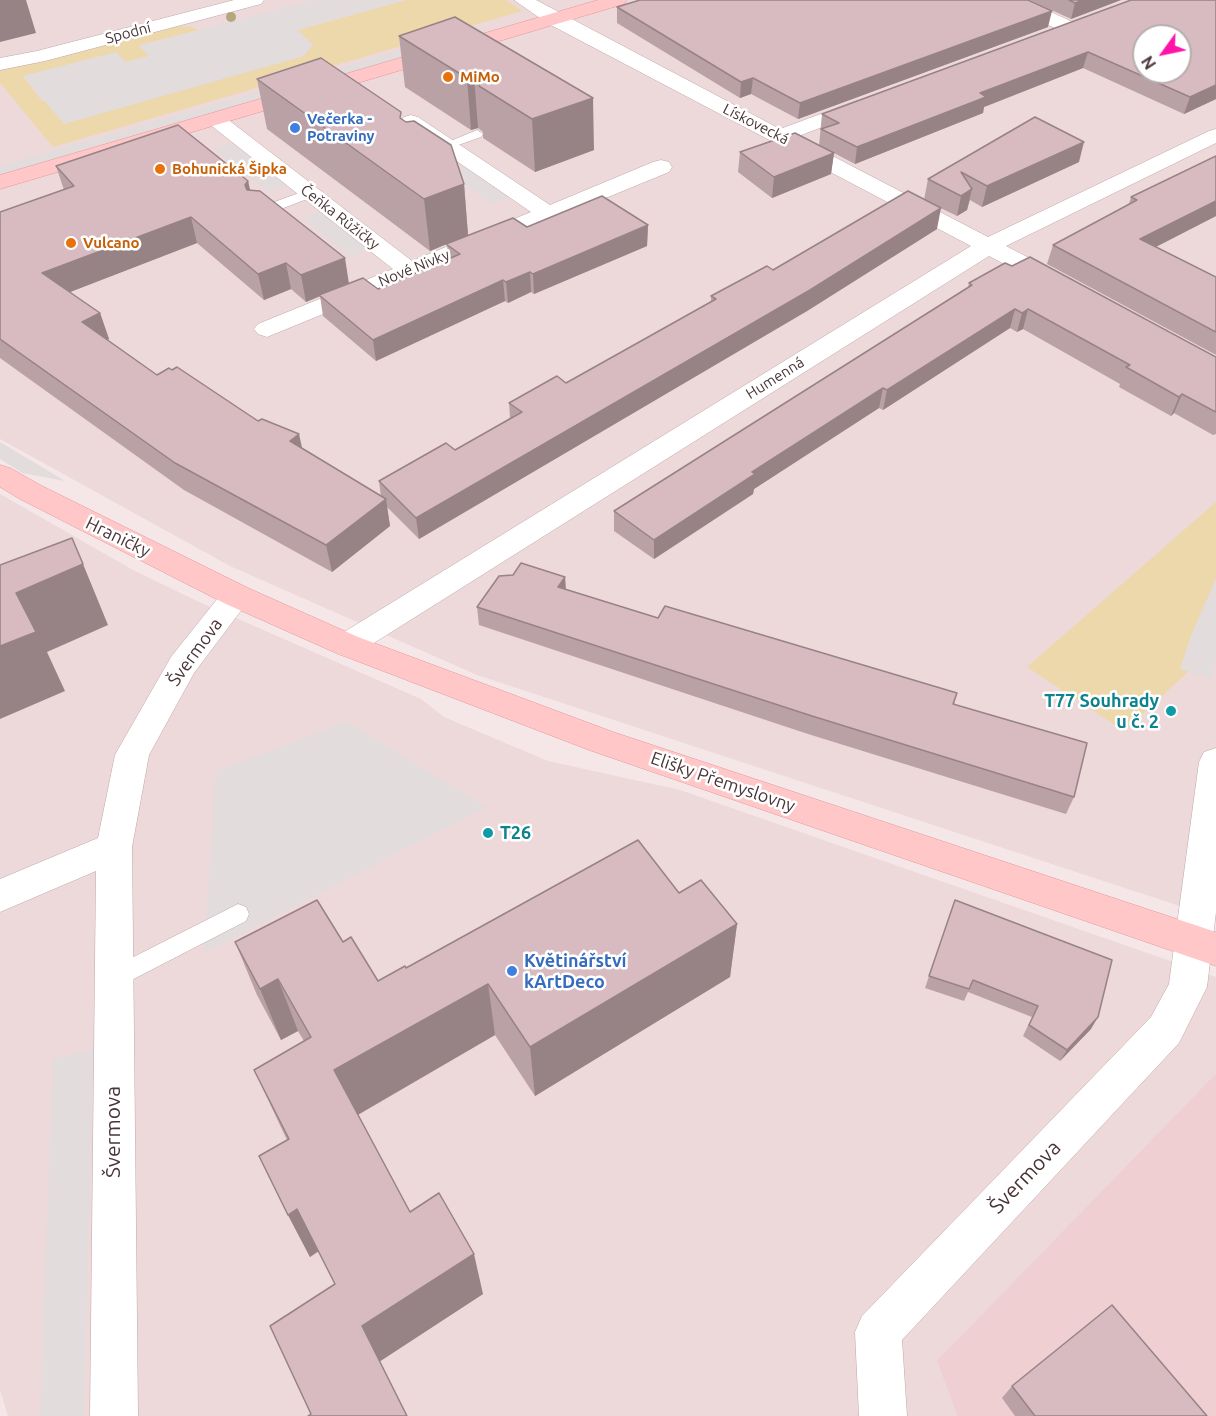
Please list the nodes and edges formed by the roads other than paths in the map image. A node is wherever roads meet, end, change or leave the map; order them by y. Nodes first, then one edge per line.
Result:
1 (255, 0) edge
2 (523, 0) edge
3 (618, 0) edge
4 (1010, 0) edge
5 (554, 19) junction
6 (1091, 20) edge
7 (1070, 28) junction
8 (1049, 36) edge
9 (0, 64) edge
10 (879, 99) edge
11 (215, 119) junction
12 (411, 121) edge
13 (477, 134) dead end
14 (1216, 135) edge
15 (780, 136) junction
16 (449, 150) junction
17 (661, 167) dead end
18 (0, 182) edge
19 (310, 193) junction
20 (260, 212) edge
21 (547, 213) junction
22 (990, 245) junction
23 (409, 270) junction
24 (1082, 296) edge
25 (267, 329) dead end
26 (0, 474) edge
27 (237, 596) junction
28 (347, 645) junction
29 (1216, 762) edge
30 (114, 847) junction
31 (0, 896) edge
32 (238, 914) dead end
33 (1205, 946) edge
34 (112, 979) junction
35 (114, 1416) edge
36 (882, 1416) edge

1 - 9 street, Spodní
2 - 5 street, Lískovecká
3 - 5 street
4 - 7 street
5 - 11 street
5 - 15 street, Lískovecká
6 - 7 street
7 - 8 street
10 - 15 street
11 - 18 street
11 - 19 street, Čeňka Růžičky
12 - 16 street
13 - 16 lane
14 - 22 street, Humenná
15 - 22 street, Lískovecká
16 - 21 street
17 - 21 street, Nové Nivky
19 - 20 lane
19 - 23 street, Čeňka Růžičky
21 - 23 street, Nové Nivky
22 - 24 street, Lískovecká
22 - 28 street, Humenná
23 - 25 street, Nové Nivky
26 - 27 street, Hraničky
27 - 28 street, Elišky Přemyslovny
27 - 30 street, Švermova
28 - 33 street, Elišky Přemyslovny
29 - 33 street, Švermova
30 - 31 street
30 - 34 street, Švermova
32 - 34 lane
33 - 36 street, Švermova
34 - 35 street, Švermova

